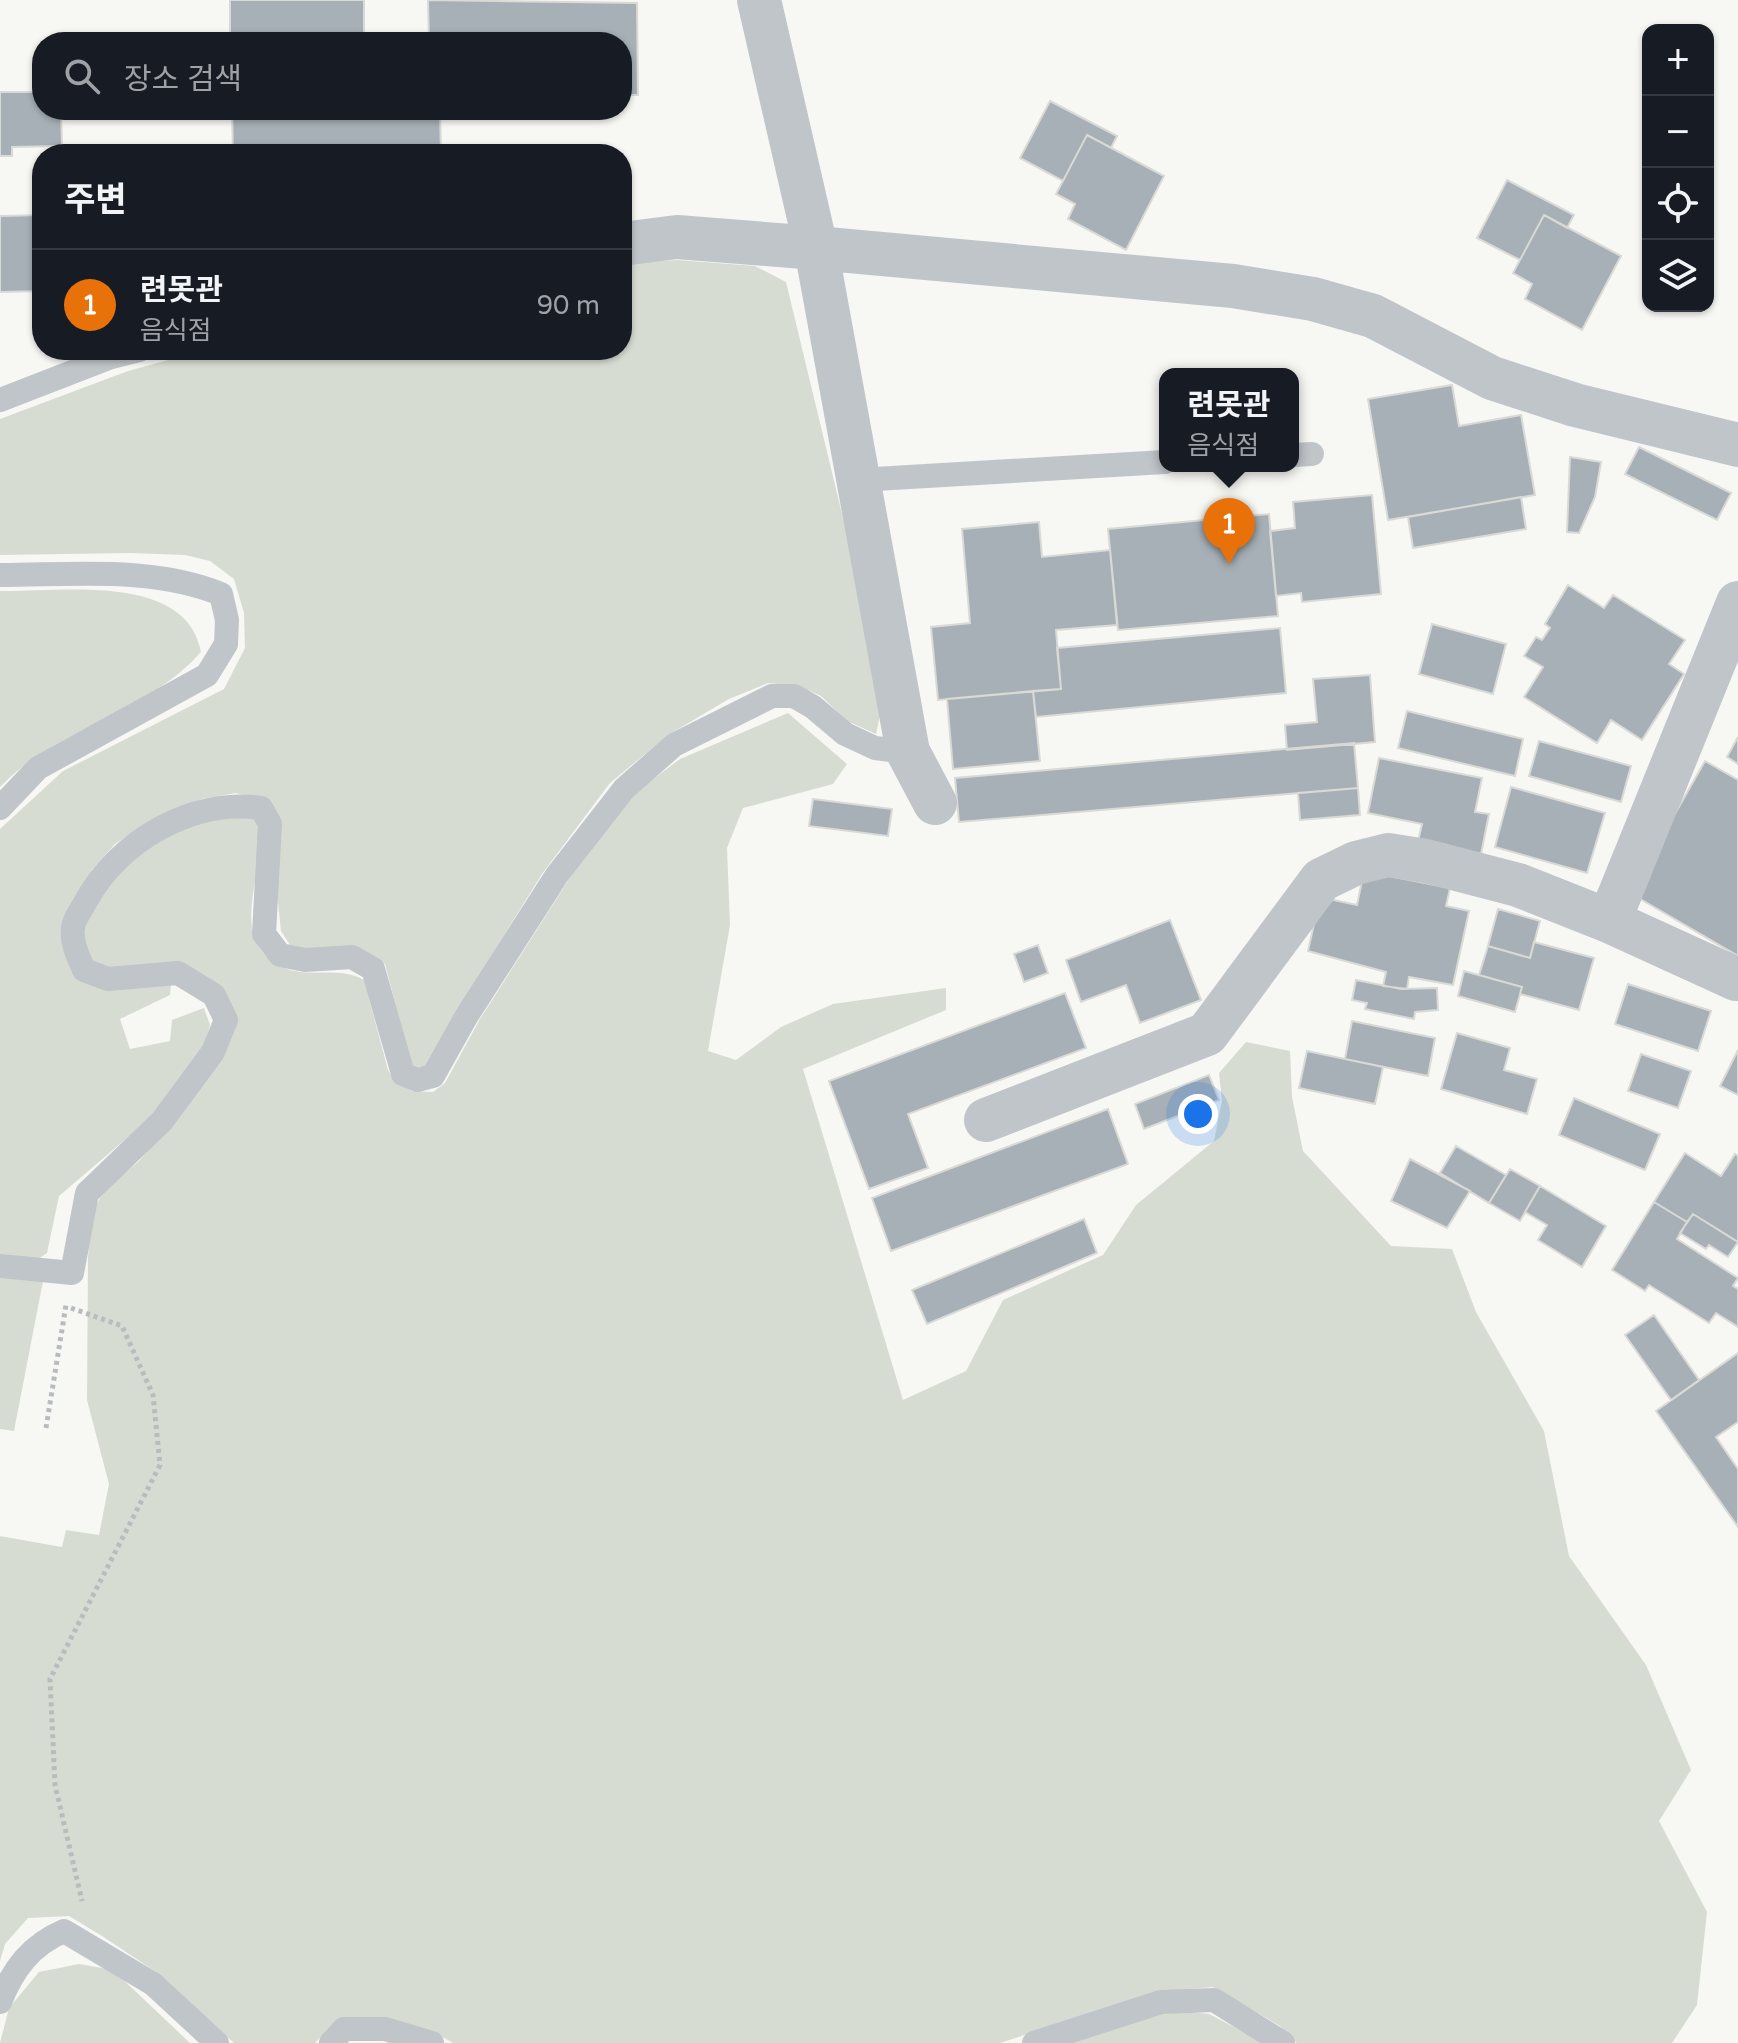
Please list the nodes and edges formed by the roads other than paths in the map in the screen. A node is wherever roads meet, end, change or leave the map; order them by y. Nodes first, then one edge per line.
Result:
1 (759, 0) edge
2 (632, 243) edge
3 (816, 248) junction
4 (103, 360) edge
5 (0, 400) edge
6 (1738, 445) edge
7 (1159, 462) edge
8 (858, 480) junction
9 (0, 575) edge
10 (1738, 603) edge
11 (908, 752) junction
12 (935, 803) dead end
13 (0, 808) edge
14 (1609, 921) junction
15 (1736, 979) edge
16 (986, 1120) dead end
17 (0, 1266) edge
18 (0, 2002) edge
19 (217, 2043) edge
20 (331, 2043) edge
21 (432, 2043) edge
22 (1034, 2043) edge
23 (1283, 2043) edge

1 - 3 street
2 - 3 street
3 - 6 street
3 - 8 street
4 - 5 lane
7 - 8 lane
8 - 11 street
9 - 13 lane
10 - 14 street
11 - 12 street
11 - 17 lane
14 - 15 street
14 - 16 street
18 - 19 lane
20 - 21 lane
22 - 23 lane

